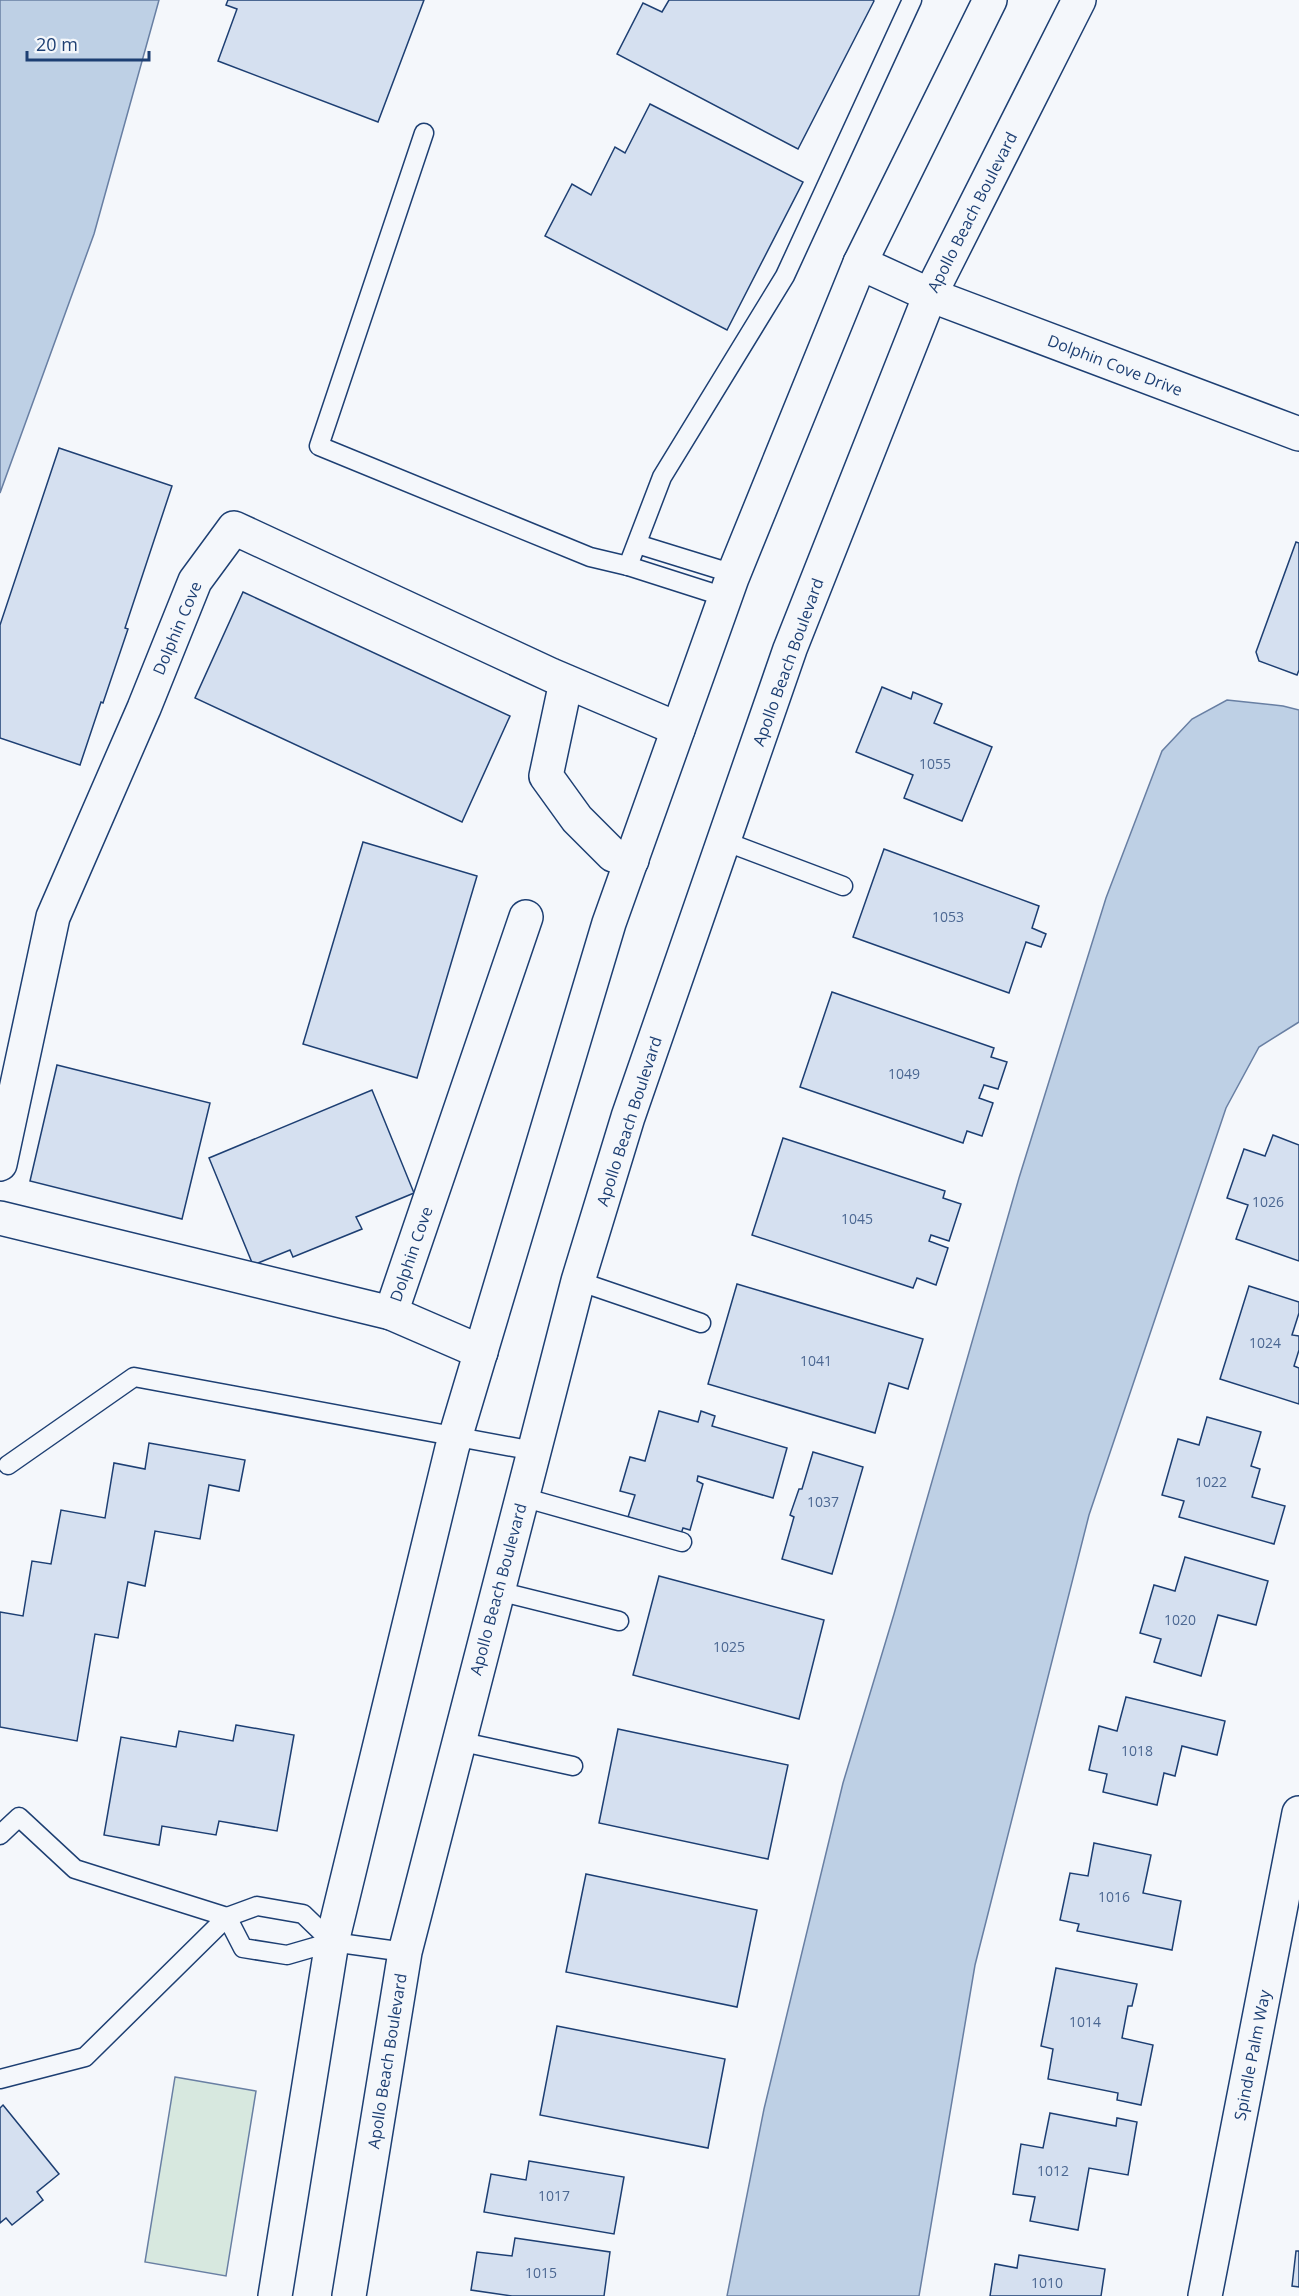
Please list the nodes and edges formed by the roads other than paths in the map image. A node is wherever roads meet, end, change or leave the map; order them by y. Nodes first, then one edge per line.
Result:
1 (912, 0) edge
2 (990, 0) edge
3 (1079, 0) edge
4 (424, 133) dead end
5 (860, 263) junction
6 (930, 295) junction
7 (1299, 434) edge
8 (637, 544) junction
9 (628, 566) junction
10 (730, 585) junction
11 (558, 679) junction
12 (678, 729) junction
13 (724, 842) junction
14 (632, 860) junction
15 (843, 886) dead end
16 (526, 917) dead end
17 (0, 1164) edge
18 (0, 1218) edge
19 (578, 1281) junction
20 (391, 1313) junction
21 (701, 1323) dead end
22 (481, 1352) junction
23 (456, 1437) junction
24 (534, 1451) junction
25 (8, 1465) dead end
26 (522, 1497) junction
27 (682, 1542) dead end
28 (498, 1592) junction
29 (619, 1621) dead end
30 (458, 1740) junction
31 (573, 1766) dead end
32 (1299, 1813) edge
33 (0, 1835) edge
34 (226, 1917) junction
35 (332, 1942) junction
36 (405, 1952) junction
37 (0, 2079) edge
38 (275, 2296) edge
39 (349, 2296) edge
40 (1205, 2296) edge

1 - 8 lane
2 - 5 main road
3 - 6 main road, Apollo Beach Boulevard
4 - 9 lane
5 - 6 main road, Dolphin Cove Drive
5 - 10 main road
6 - 7 main road, Dolphin Cove Drive
6 - 13 main road, Apollo Beach Boulevard
8 - 9 lane
8 - 10 lane
9 - 10 lane
10 - 12 main road
11 - 12 main road, Dolphin Cove
11 - 14 main road
11 - 17 main road, Dolphin Cove
12 - 14 main road
13 - 15 lane
13 - 19 main road, Apollo Beach Boulevard
14 - 22 main road
16 - 20 main road, Dolphin Cove
18 - 20 main road, Dolphin Cove
19 - 21 lane
19 - 24 main road, Apollo Beach Boulevard
20 - 22 main road
22 - 23 main road
23 - 24 lane
23 - 25 lane
23 - 35 main road
24 - 26 main road, Apollo Beach Boulevard
26 - 27 lane
26 - 28 main road, Apollo Beach Boulevard
28 - 29 lane
28 - 30 main road, Apollo Beach Boulevard
30 - 31 lane
30 - 36 main road, Apollo Beach Boulevard
32 - 40 main road, Spindle Palm Way
33 - 34 lane
34 - 35 lane
34 - 35 lane
34 - 37 lane
35 - 36 lane
35 - 38 main road
36 - 39 main road, Apollo Beach Boulevard

